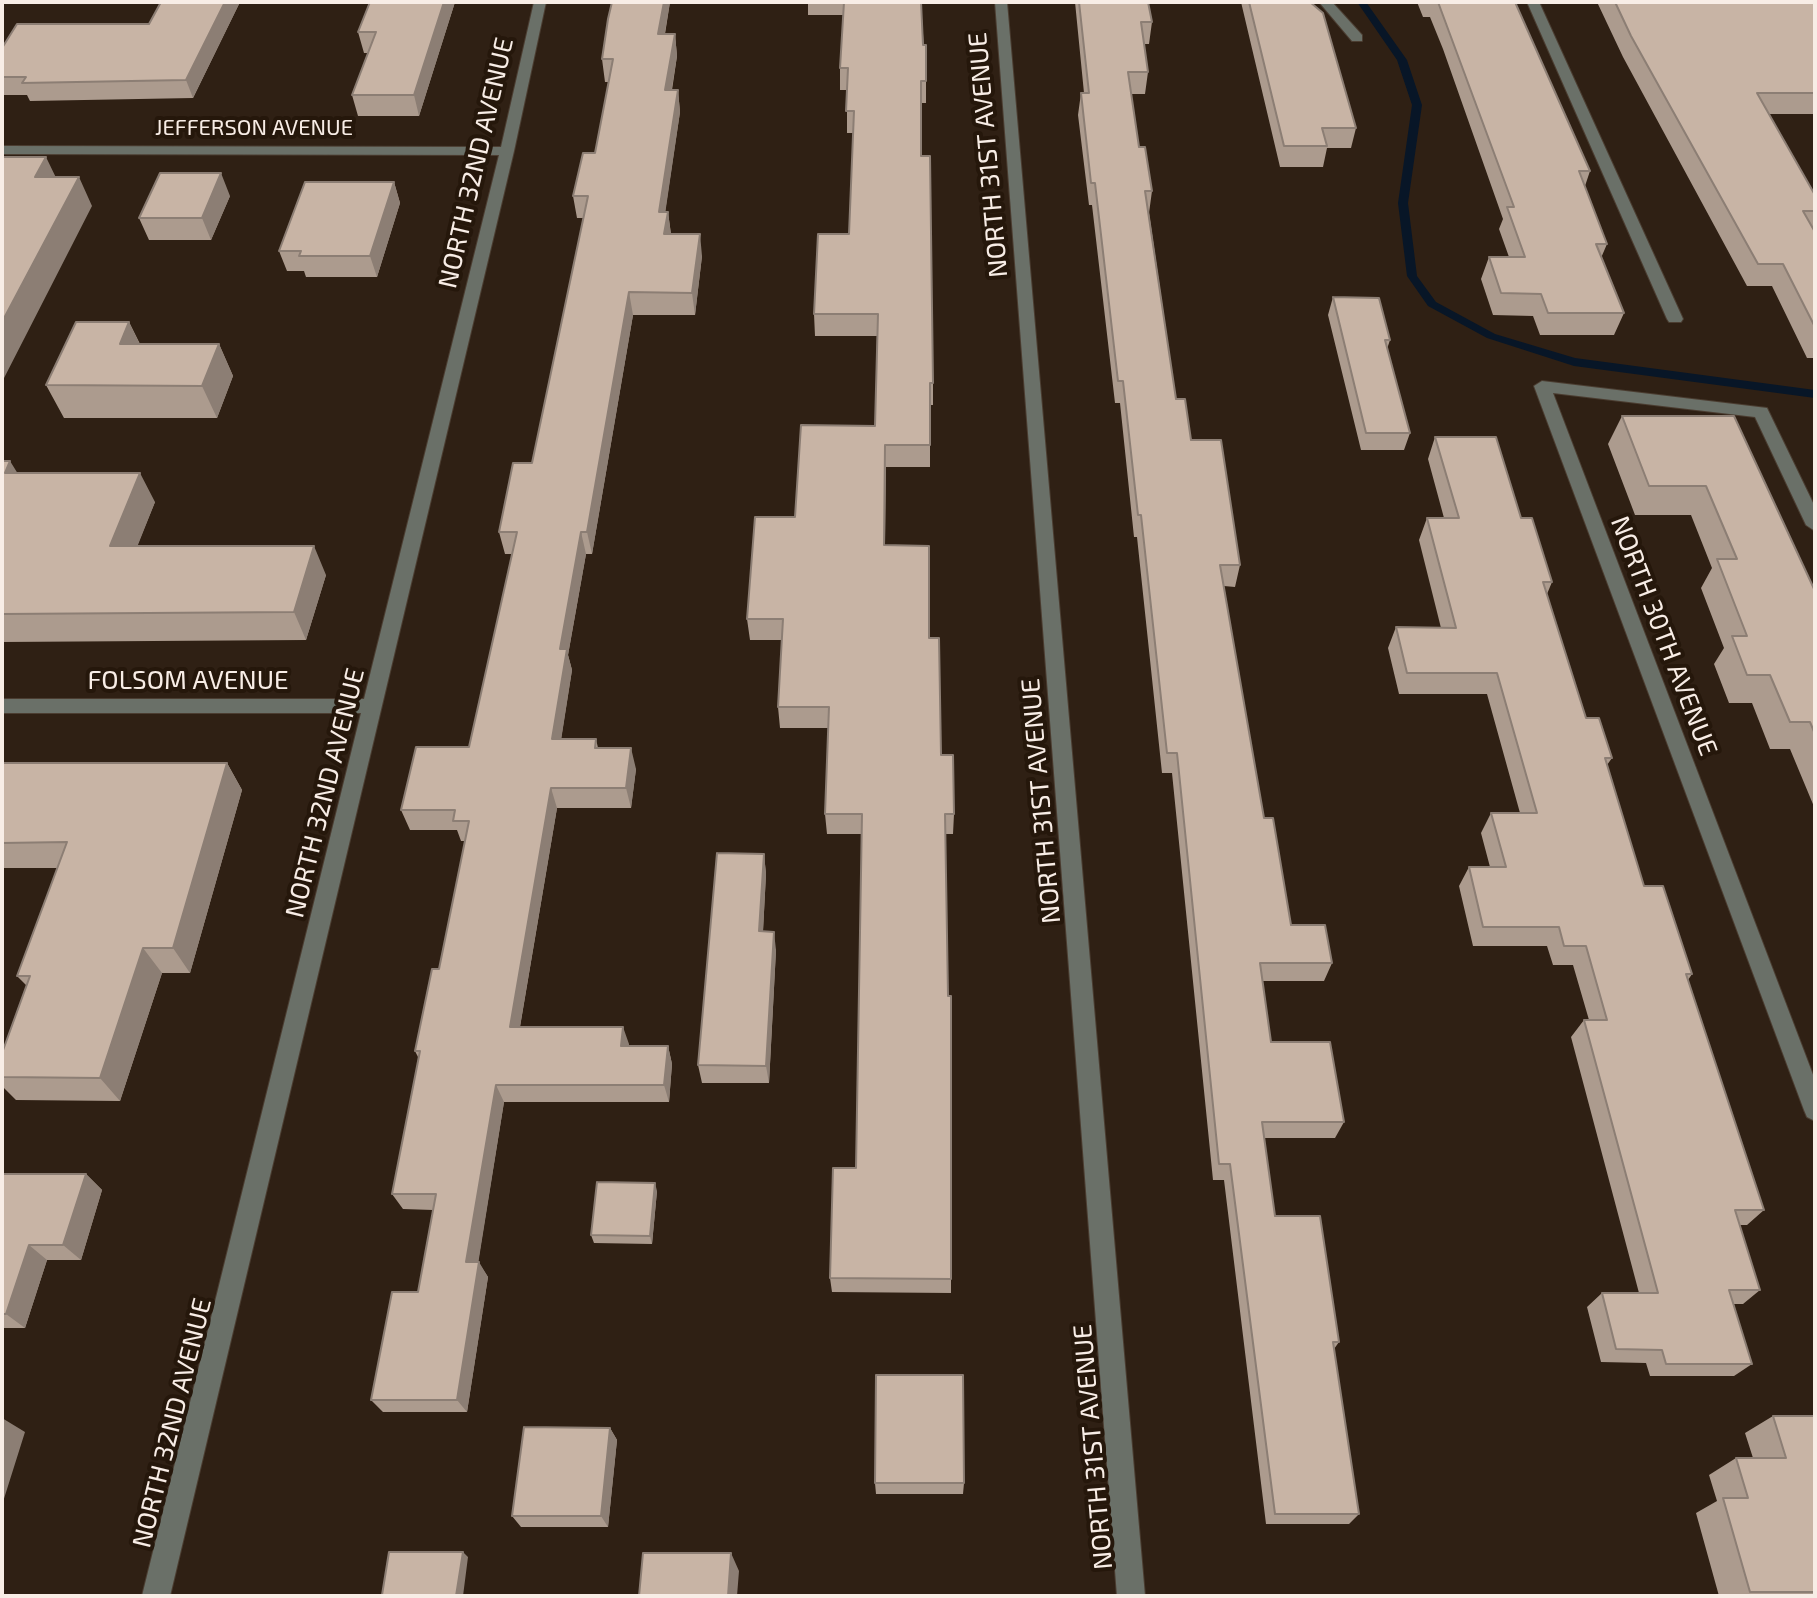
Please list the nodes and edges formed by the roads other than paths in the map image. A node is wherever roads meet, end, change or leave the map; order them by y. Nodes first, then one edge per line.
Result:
1 (540, 2) edge
2 (1001, 2) edge
3 (1325, 2) edge
4 (1533, 2) edge
5 (1357, 38) dead end
6 (2, 150) edge
7 (507, 151) junction
8 (1675, 319) dead end
9 (1815, 525) edge
10 (2, 706) edge
11 (373, 706) junction
12 (1815, 1110) edge
13 (156, 1596) edge
14 (1131, 1596) edge

1 - 7 street, NORTH 32ND AVENUE
2 - 14 street, NORTH 31ST AVENUE
3 - 5 street
4 - 8 street
6 - 7 street, JEFFERSON AVENUE
7 - 11 street, NORTH 32ND AVENUE
9 - 12 street, NORTH 30TH AVENUE
10 - 11 street, FOLSOM AVENUE
11 - 13 street, NORTH 32ND AVENUE

